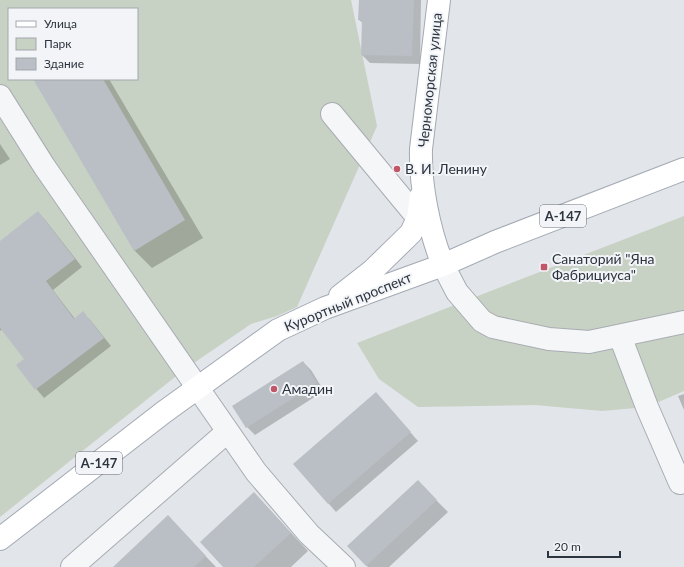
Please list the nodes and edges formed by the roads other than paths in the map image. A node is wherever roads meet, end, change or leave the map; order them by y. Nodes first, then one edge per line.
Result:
1 (439, 0) edge
2 (0, 96) edge
3 (332, 114) dead end
4 (684, 169) edge
5 (422, 185) junction
6 (418, 218) junction
7 (443, 265) junction
8 (325, 308) junction
9 (684, 322) edge
10 (620, 336) junction
11 (198, 387) junction
12 (227, 432) junction
13 (683, 486) edge
14 (0, 539) edge
15 (72, 567) edge
16 (344, 567) edge

1 - 5 main road, Черноморская улица
2 - 11 street
3 - 6 street
4 - 7 main road, Курортный проспект / А-147
5 - 6 main road, Черноморская улица
5 - 7 main road, Черноморская улица
6 - 8 main road, Черноморская улица
7 - 8 main road, Курортный проспект / А-147
7 - 10 street
8 - 11 main road, Курортный проспект / А-147
9 - 10 street
10 - 13 street
11 - 12 street
11 - 14 main road, Курортный проспект / А-147
12 - 15 street
12 - 16 street

